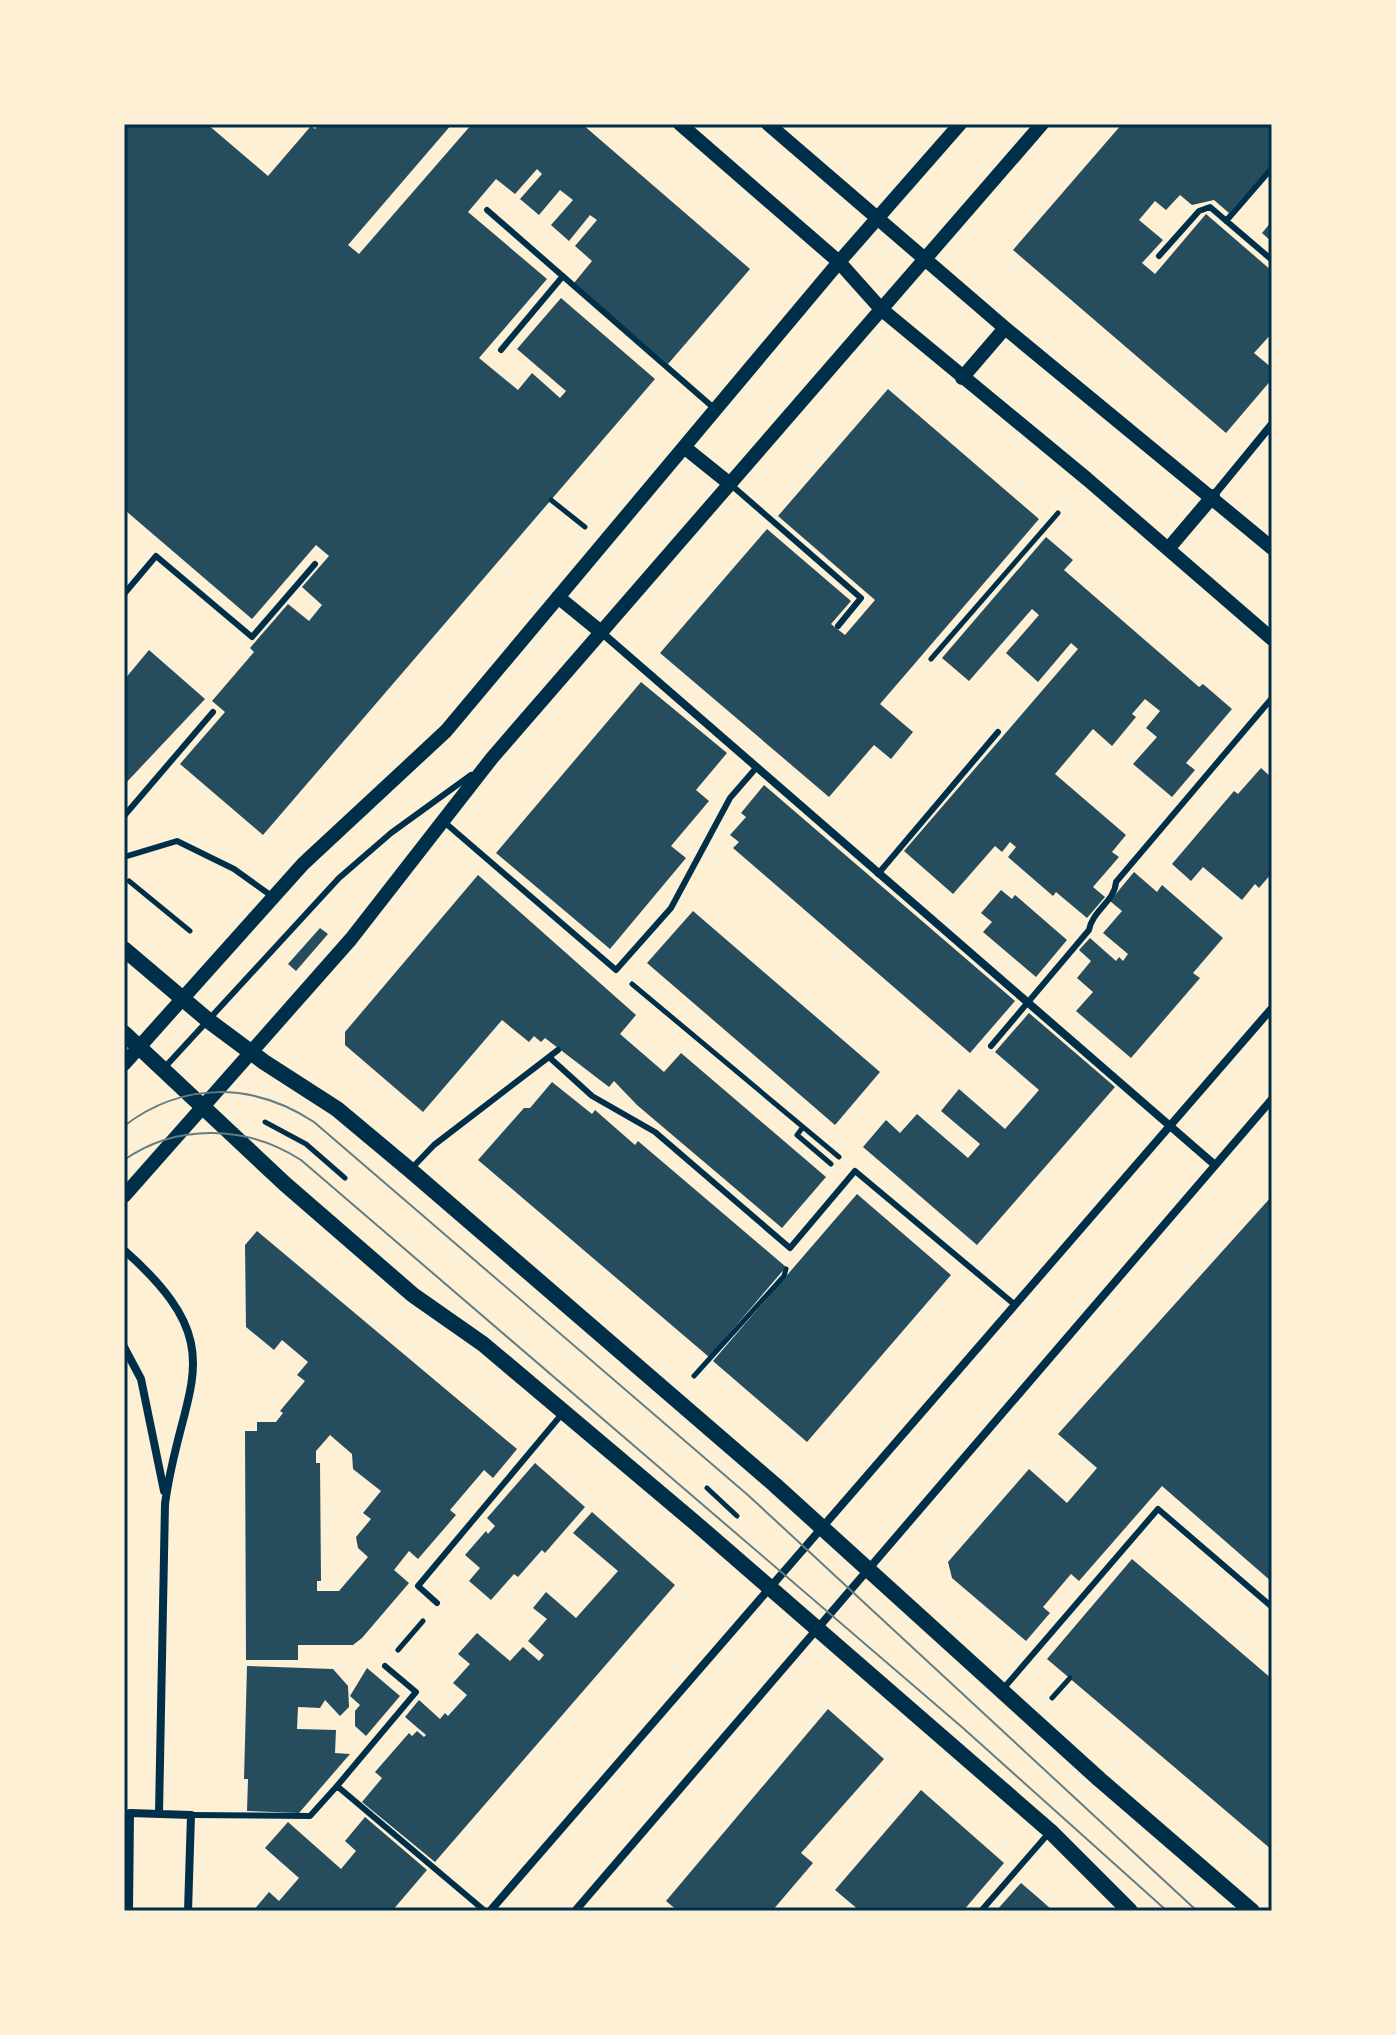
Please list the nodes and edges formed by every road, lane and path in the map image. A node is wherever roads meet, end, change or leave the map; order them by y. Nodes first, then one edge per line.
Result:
1 (680, 124) edge
2 (768, 124) edge
3 (960, 124) edge
4 (1042, 124) edge
5 (1272, 168) edge
6 (487, 210) dead end
7 (877, 219) junction
8 (1226, 221) junction
9 (1159, 256) dead end
10 (925, 258) junction
11 (1272, 260) edge
12 (839, 262) junction
13 (563, 276) junction
14 (881, 309) junction
15 (1005, 328) junction
16 (501, 350) dead end
17 (962, 378) junction
18 (715, 409) junction
19 (1272, 424) edge
20 (684, 447) junction
21 (730, 484) junction
22 (1213, 496) junction
23 (551, 500) dead end
24 (1058, 513) dead end
25 (605, 542) junction
26 (1272, 548) edge
27 (1168, 549) junction
28 (315, 564) dead end
29 (124, 594) edge
30 (558, 597) junction
31 (838, 626) dead end
32 (601, 632) junction
33 (1272, 639) edge
34 (931, 659) dead end
35 (1272, 698) edge
36 (213, 712) dead end
37 (998, 732) dead end
38 (492, 758) junction
39 (756, 768) junction
40 (124, 816) edge
41 (442, 820) junction
42 (125, 855) edge
43 (878, 874) junction
44 (124, 876) edge
45 (273, 897) junction
46 (190, 931) dead end
47 (124, 949) edge
48 (649, 999) dead end
49 (183, 1000) junction
50 (1027, 1003) junction
51 (1272, 1008) edge
52 (209, 1021) junction
53 (124, 1033) edge
54 (991, 1046) dead end
55 (139, 1047) junction
56 (558, 1050) dead end
57 (251, 1053) junction
58 (549, 1057) junction
59 (124, 1064) edge
60 (163, 1069) junction
61 (1272, 1099) edge
62 (202, 1107) junction
63 (264, 1122) dead end
64 (1171, 1126) junction
65 (803, 1127) junction
66 (818, 1140) dead end
67 (1215, 1165) junction
68 (410, 1170) junction
69 (855, 1171) junction
70 (345, 1178) dead end
71 (124, 1196) edge
72 (790, 1248) junction
73 (124, 1250) edge
74 (1014, 1304) junction
75 (124, 1347) edge
76 (675, 1398) junction
77 (562, 1414) junction
78 (707, 1488) dead end
79 (165, 1504) junction
80 (743, 1522) dead end
81 (824, 1529) junction
82 (869, 1569) junction
83 (771, 1588) junction
84 (437, 1603) joint
85 (1272, 1607) edge
86 (819, 1630) junction
87 (385, 1666) joint
88 (1003, 1689) junction
89 (337, 1786) junction
90 (159, 1813) junction
91 (191, 1815) junction
92 (1050, 1831) junction
93 (129, 1911) edge
94 (188, 1911) edge
95 (488, 1911) edge
96 (575, 1911) edge
97 (981, 1911) edge
98 (1130, 1911) edge
99 (1252, 1911) edge

1 - 12 street
2 - 7 street
3 - 7 street
4 - 10 street
5 - 8 lane
6 - 13 lane
7 - 10 street
7 - 12 street
8 - 9 lane
8 - 11 lane
10 - 14 street
10 - 15 street
12 - 14 street
12 - 18 street
13 - 16 lane
13 - 18 lane
14 - 17 street
14 - 21 street
15 - 17 street
15 - 22 street
17 - 27 street
18 - 20 street
19 - 22 street
20 - 21 street
20 - 25 street
21 - 31 lane
21 - 32 street
22 - 26 street
22 - 27 street
23 - 25 path
24 - 34 path
25 - 30 street
27 - 33 street
28 - 29 lane
30 - 32 street
30 - 45 street
32 - 38 street
32 - 39 street
35 - 50 lane
36 - 40 lane
37 - 43 lane
38 - 41 street
38 - 52 lane
39 - 41 lane
39 - 43 street
41 - 57 street
42 - 45 lane
43 - 50 street
44 - 46 path
45 - 49 street
47 - 49 main road
48 - 65 path
49 - 52 main road
49 - 55 street
50 - 54 lane
50 - 64 street
51 - 64 street
52 - 57 main road
52 - 60 lane
53 - 55 main road
55 - 59 street
55 - 60 main road
56 - 58 lane
57 - 62 street
57 - 68 main road
58 - 68 lane
58 - 72 lane
60 - 62 main road
61 - 67 street
62 - 71 street
62 - 77 main road
63 - 70 path
64 - 67 street
64 - 74 street
65 - 66 path
65 - 69 path
67 - 82 street
68 - 76 main road
69 - 72 lane
69 - 74 lane
72 - 76 path
73 - 79 street
74 - 81 street
75 - 79 street
76 - 81 main road
77 - 83 main road
77 - 84 lane
78 - 80 path
79 - 90 street
81 - 82 main road
81 - 83 street
82 - 86 street
82 - 88 main road
83 - 86 main road
83 - 95 street
84 - 87 path
85 - 88 lane
86 - 92 main road
86 - 96 street
87 - 89 lane
88 - 99 main road
89 - 91 lane
89 - 95 lane
90 - 91 street
90 - 93 street
91 - 94 street
92 - 97 lane
92 - 98 main road

